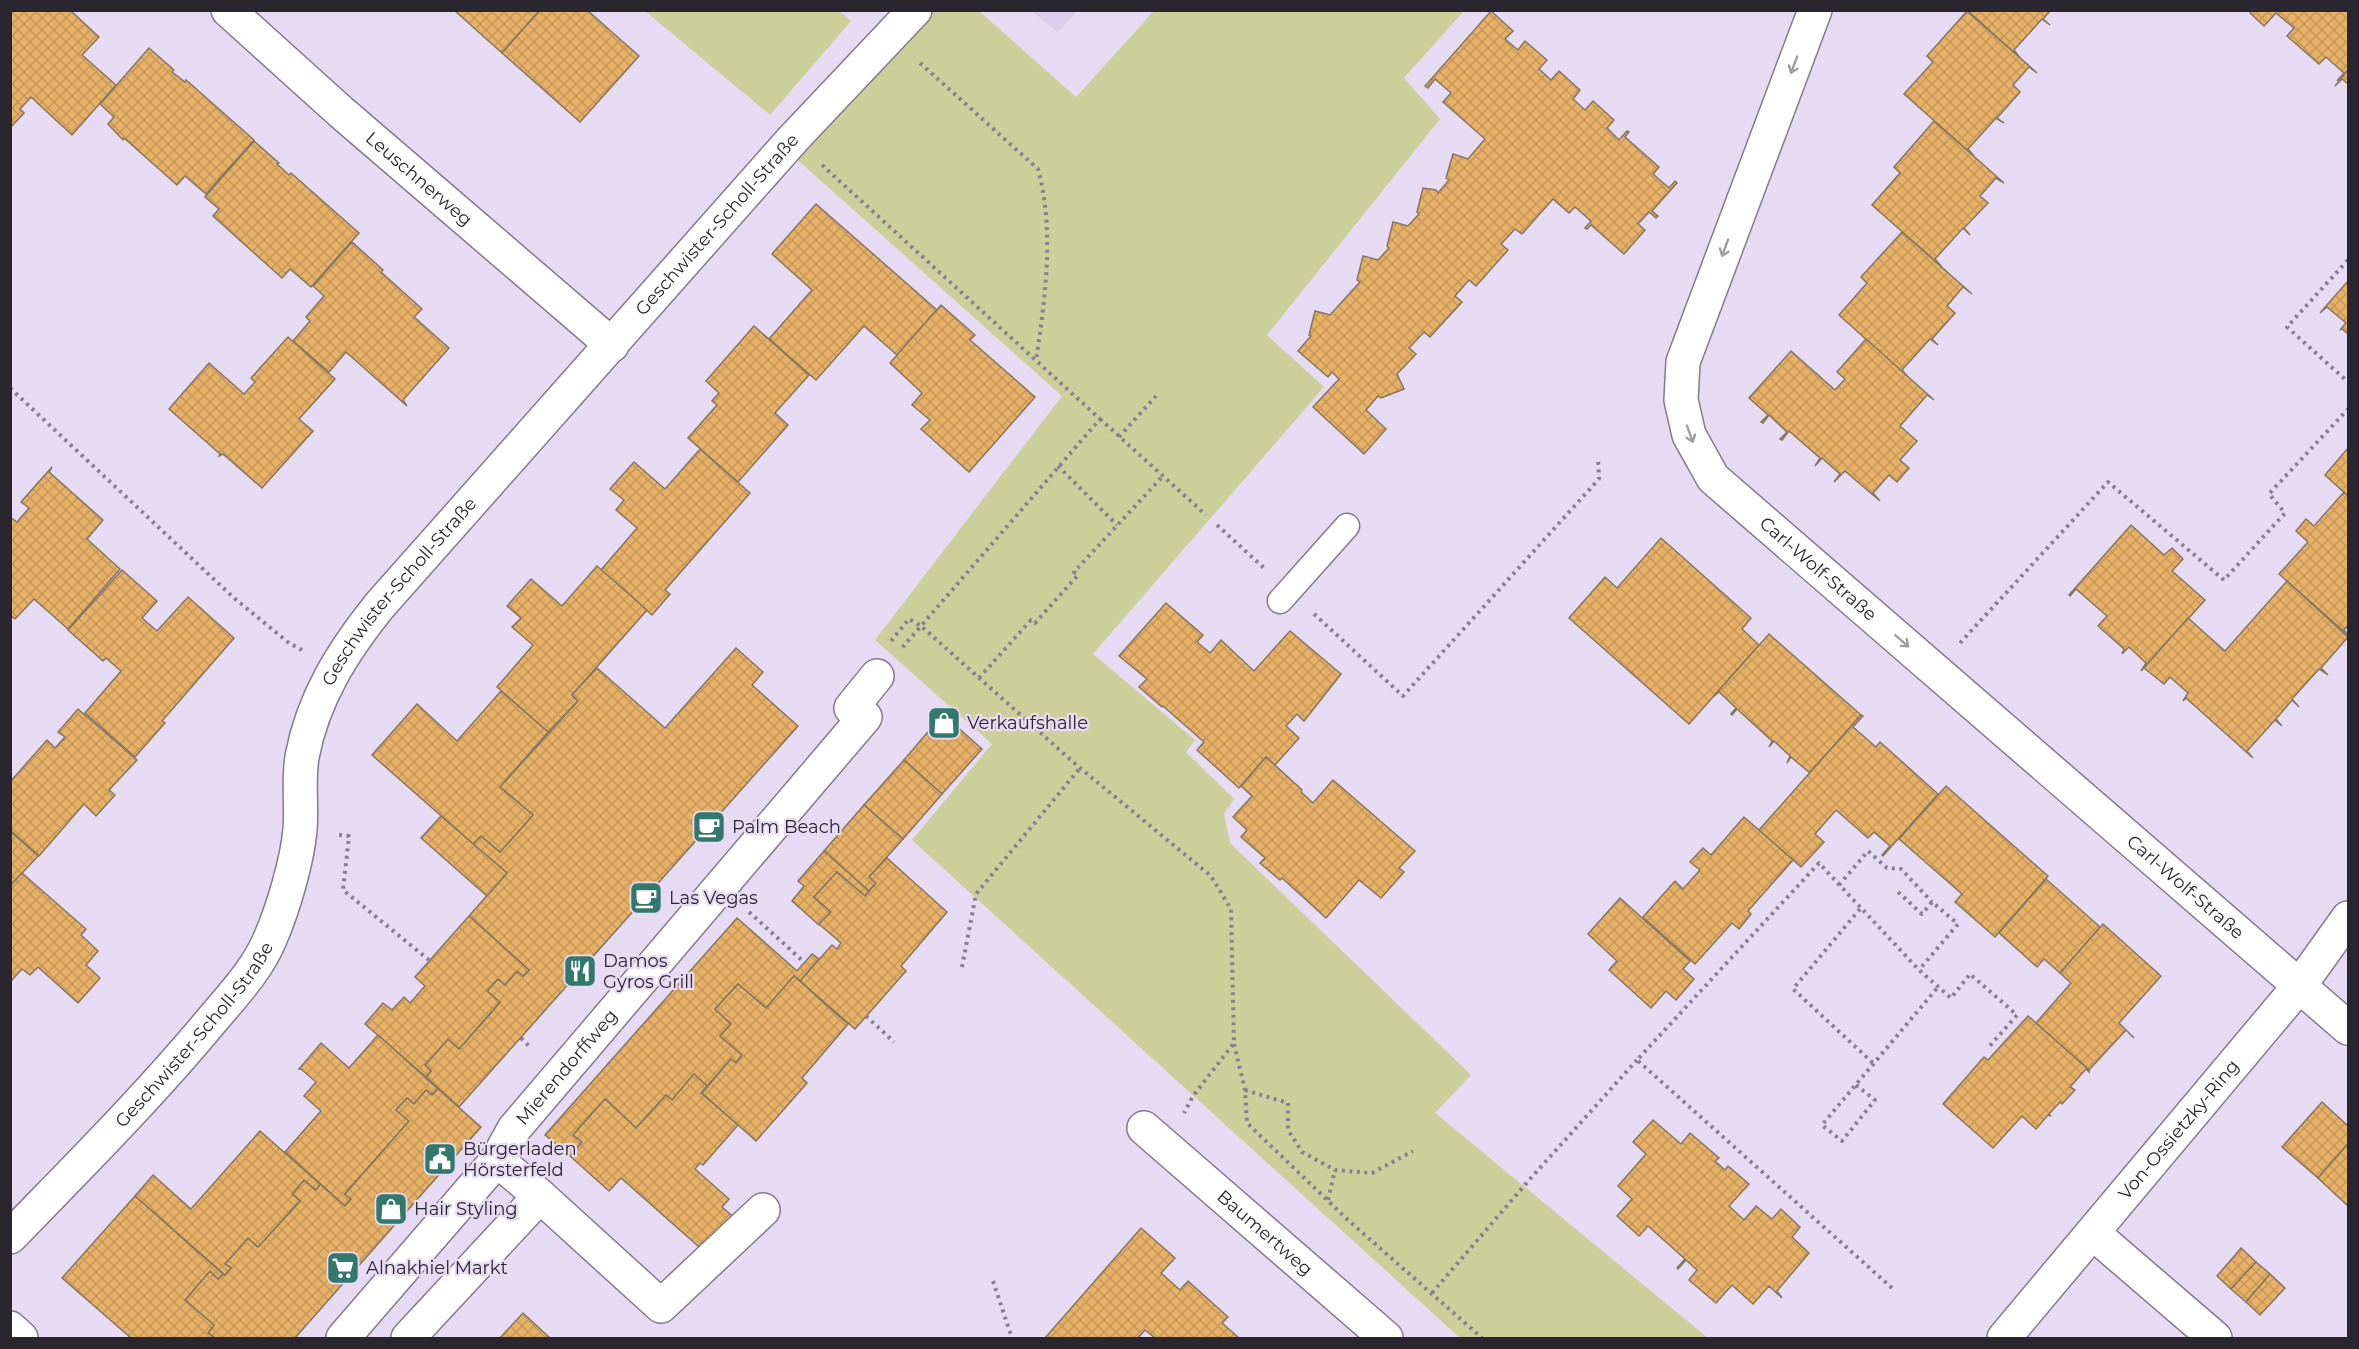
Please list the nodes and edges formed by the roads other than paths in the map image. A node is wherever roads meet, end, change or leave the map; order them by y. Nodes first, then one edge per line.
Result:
1 (228, 10) edge
2 (915, 10) edge
3 (1815, 10) edge
4 (612, 345) junction
5 (1347, 526) dead end
6 (1285, 596) road end
7 (877, 670) road end
8 (2349, 918) edge
9 (2300, 985) junction
10 (2349, 1028) edge
11 (1155, 1137) road end
12 (497, 1160) junction
13 (540, 1196) junction
14 (763, 1210) dead end
15 (2094, 1234) junction
16 (10, 1237) edge
17 (10, 1328) edge
18 (21, 1338) edge
19 (343, 1338) edge
20 (408, 1338) edge
21 (1386, 1338) edge
22 (2004, 1338) edge
23 (2215, 1338) edge

1 - 4 street, Leuschnerweg
2 - 4 street, Geschwister-Scholl-Straße
3 -> 9 street, Carl-Wolf-Straße
4 - 16 street, Geschwister-Scholl-Straße
5 - 6 lane
7 - 12 street, Mierendorffweg
8 - 9 street, Von-Ossietzky-Ring
9 - 10 street, Carl-Wolf-Straße
9 - 15 street, Von-Ossietzky-Ring
11 - 21 street, Baumertweg
12 - 13 street
12 - 19 street, Mierendorffweg
13 - 14 street
13 - 20 street
15 - 22 street, Von-Ossietzky-Ring
15 - 23 street
17 - 18 street

